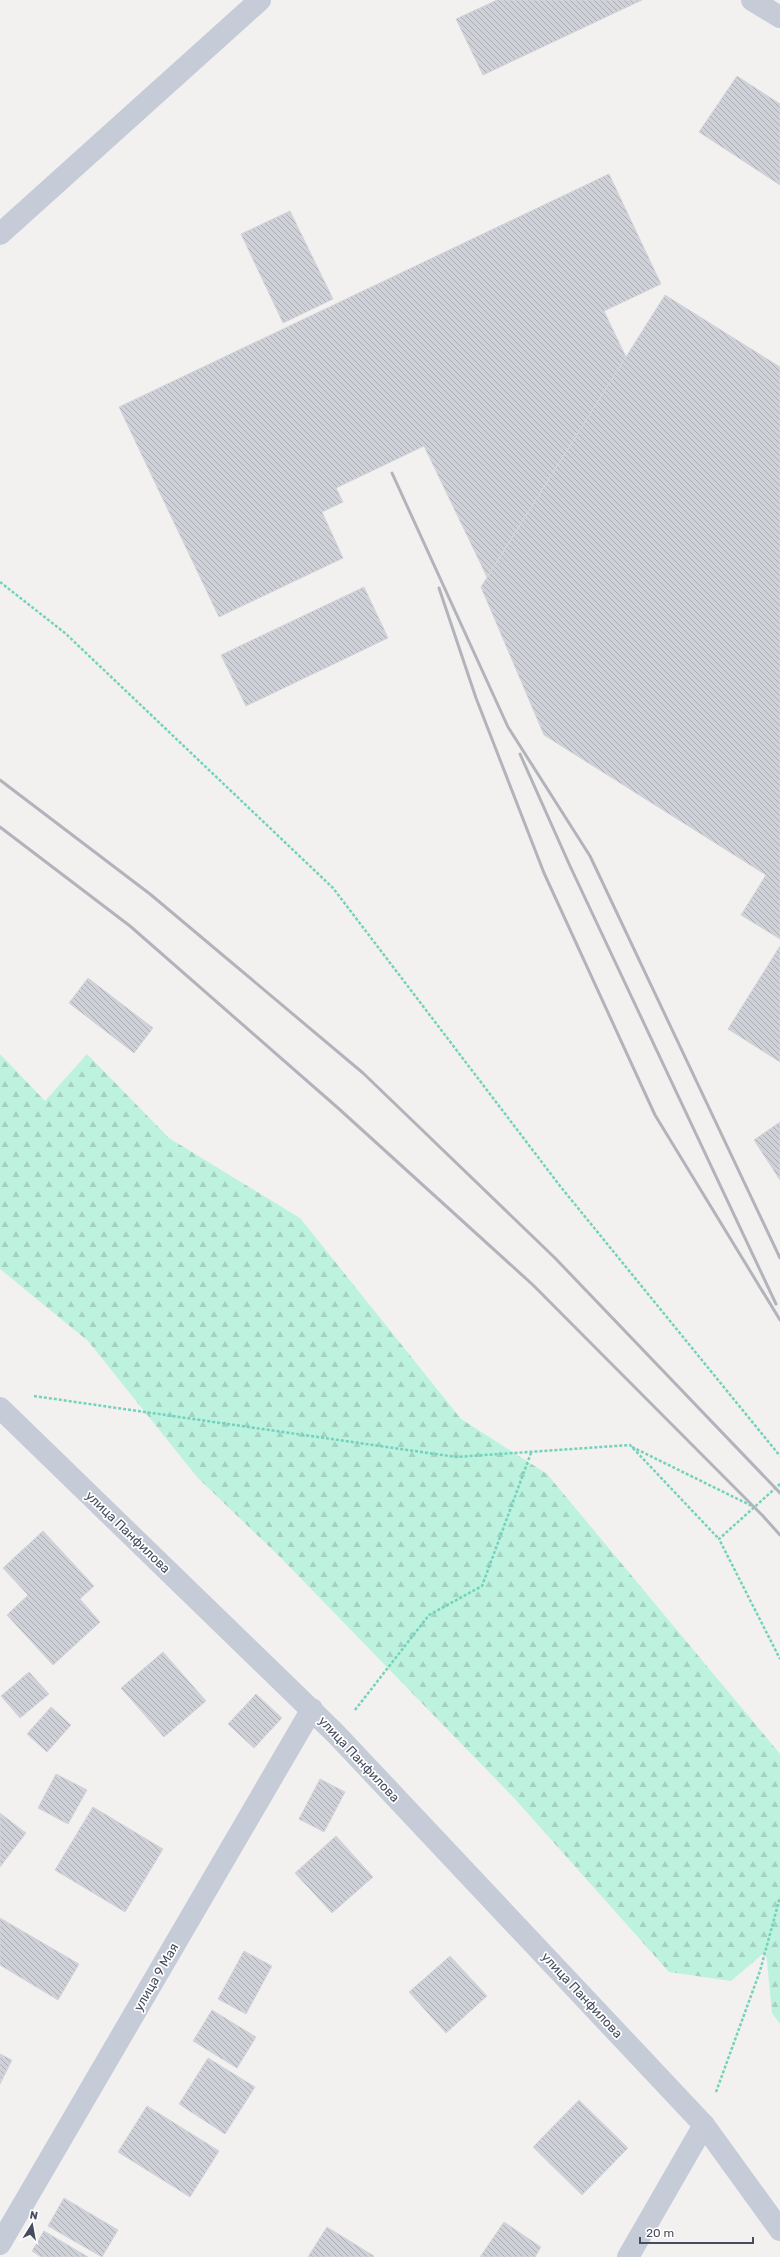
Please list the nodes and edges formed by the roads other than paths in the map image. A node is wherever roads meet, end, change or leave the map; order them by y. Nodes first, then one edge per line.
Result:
1 (260, 0) edge
2 (752, 0) edge
3 (780, 17) edge
4 (0, 234) edge
5 (0, 1408) edge
6 (312, 1709) junction
7 (704, 2125) junction
8 (780, 2230) edge
9 (0, 2244) edge
10 (628, 2257) edge

1 - 4 street
2 - 3 street
5 - 6 street, улица Панфилова
6 - 7 street, улица Панфилова
6 - 9 street, улица 9 Мая
7 - 8 street, улица Панфилова
7 - 10 street

